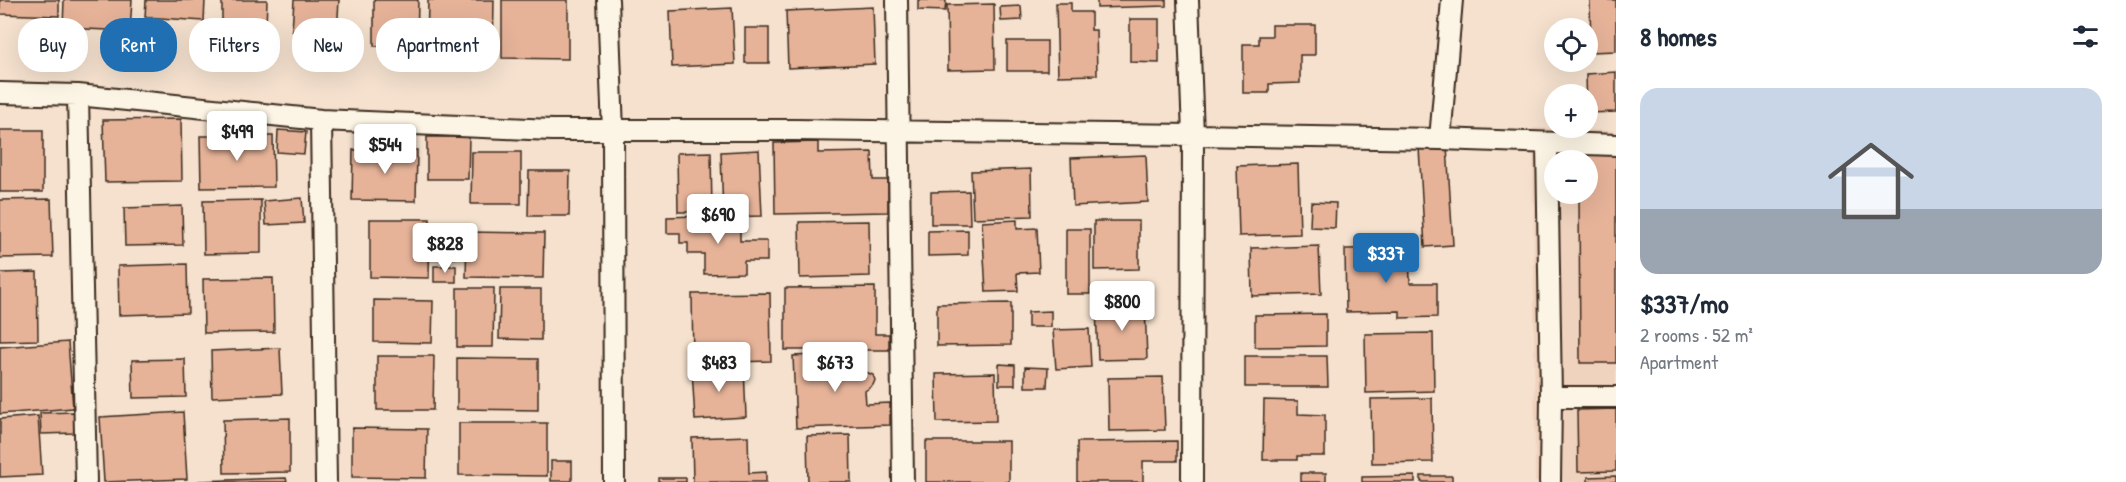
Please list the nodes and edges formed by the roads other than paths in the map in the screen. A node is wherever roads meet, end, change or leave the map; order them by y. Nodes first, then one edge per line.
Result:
1 (608, 0) edge
2 (897, 0) edge
3 (1188, 0) edge
4 (1452, 0) edge
5 (0, 93) edge
6 (78, 95) junction
7 (321, 120) junction
8 (898, 131) junction
9 (613, 132) junction
10 (1193, 135) junction
11 (1440, 139) junction
12 (1547, 144) junction
13 (1616, 145) edge
14 (1551, 397) junction
15 (1616, 397) edge
16 (86, 482) edge
17 (326, 482) edge
18 (614, 482) edge
19 (903, 482) edge
20 (1192, 482) edge
21 (1550, 482) edge

1 - 9 street
2 - 8 street
3 - 10 street
4 - 11 street
5 - 6 street
6 - 7 street
6 - 16 street
7 - 9 street
7 - 17 street
8 - 9 street
8 - 10 street
8 - 19 street
9 - 18 street
10 - 11 street
10 - 20 street
11 - 12 street
12 - 13 street
12 - 14 street
14 - 15 street
14 - 21 street

